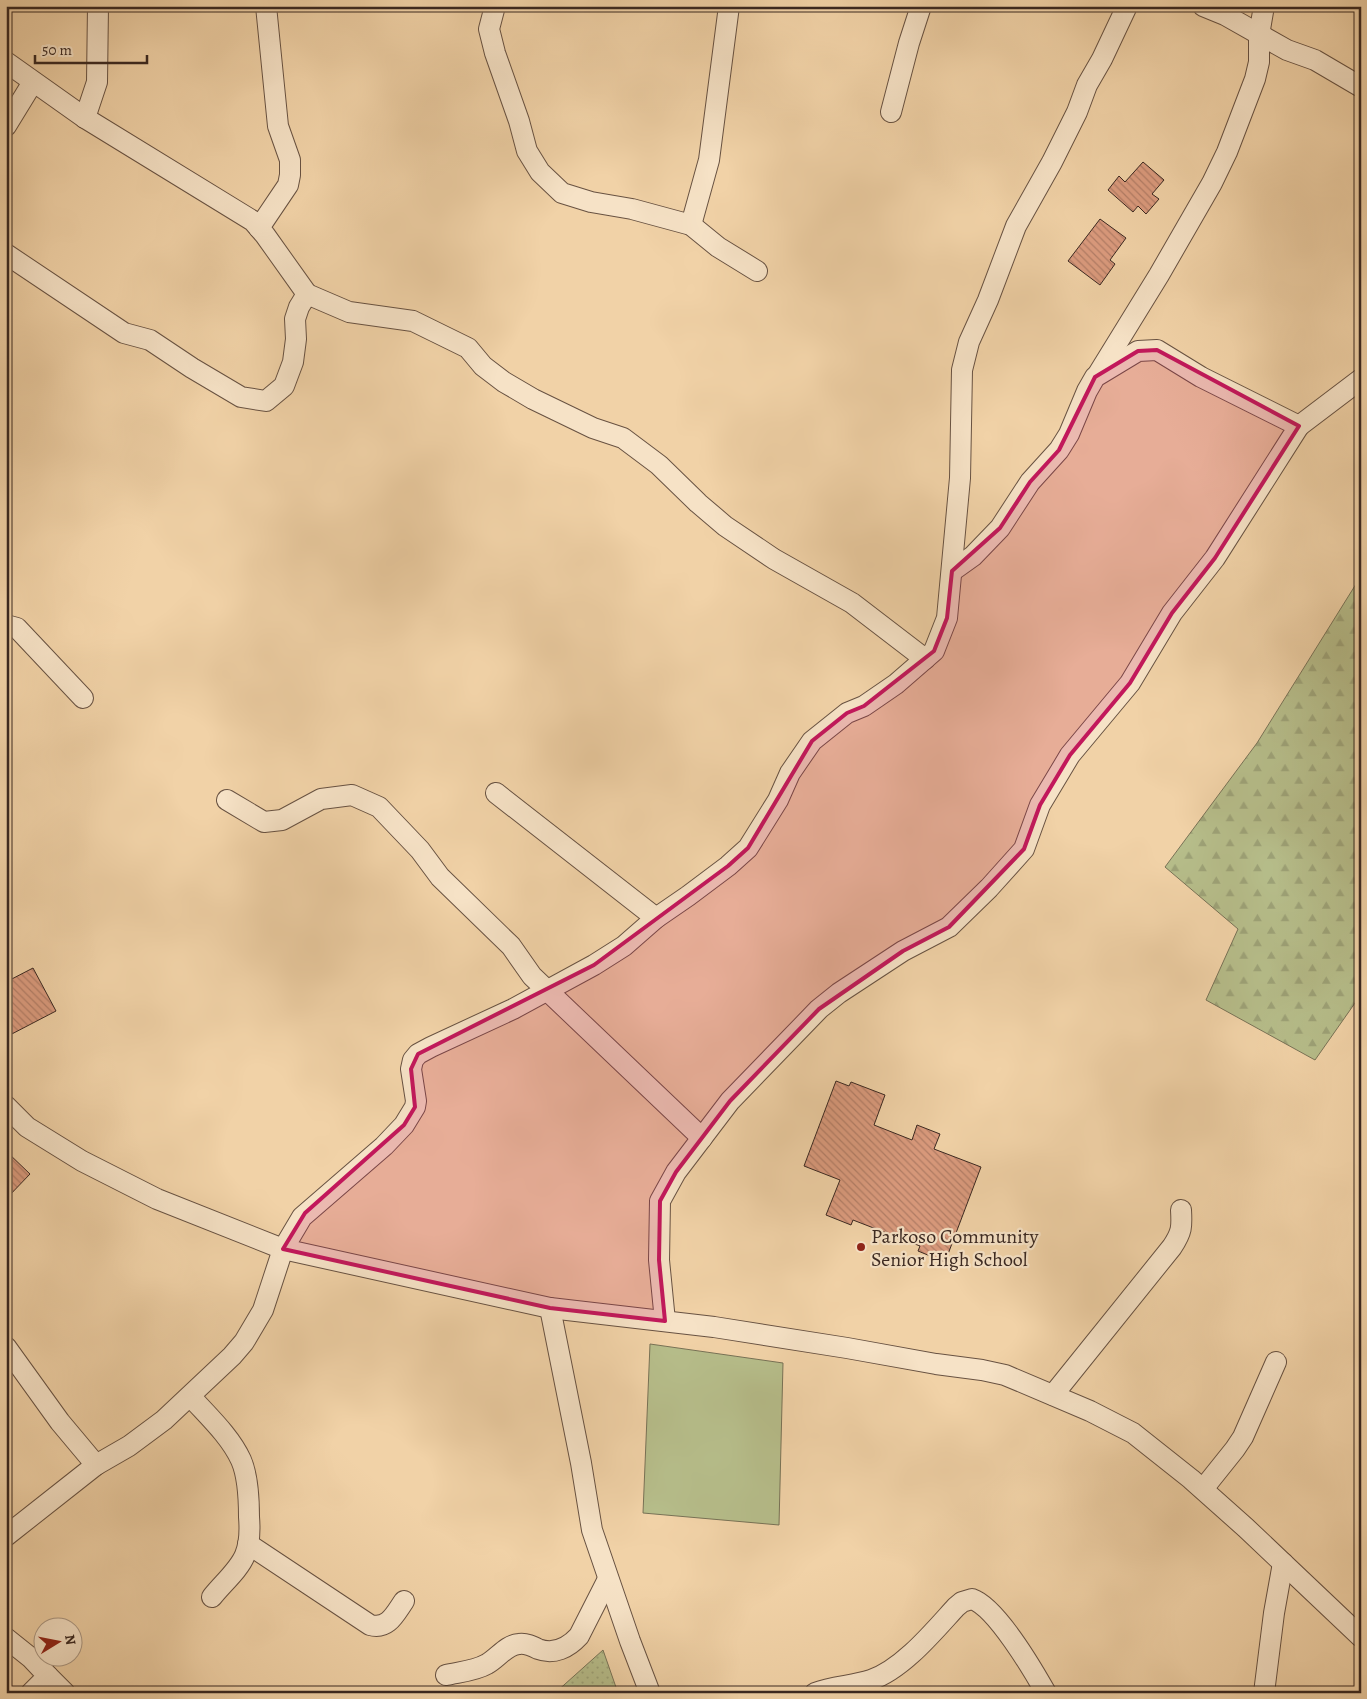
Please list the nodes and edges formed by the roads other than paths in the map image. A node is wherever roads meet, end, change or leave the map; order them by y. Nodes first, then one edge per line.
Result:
1 (98, 6) edge
2 (266, 6) edge
3 (495, 6) edge
4 (729, 6) edge
5 (921, 6) edge
6 (1127, 6) edge
7 (1203, 6) edge
8 (1264, 6) edge
9 (1259, 35) junction
10 (6, 62) edge
11 (33, 82) junction
12 (1361, 87) edge
13 (891, 112) dead end
14 (85, 118) junction
15 (6, 126) edge
16 (691, 225) junction
17 (259, 228) junction
18 (6, 254) edge
19 (757, 271) dead end
20 (307, 294) junction
21 (1095, 378) junction
22 (1361, 379) edge
23 (1299, 426) junction
24 (952, 571) junction
25 (6, 626) edge
26 (925, 659) junction
27 (83, 698) dead end
28 (496, 793) dead end
29 (227, 800) dead end
30 (656, 918) junction
31 (547, 992) junction
32 (6, 1106) edge
33 (702, 1138) junction
34 (1181, 1210) dead end
35 (283, 1249) junction
36 (550, 1308) junction
37 (665, 1321) junction
38 (6, 1347) edge
39 (1276, 1362) dead end
40 (1053, 1395) junction
41 (191, 1397) junction
42 (96, 1465) junction
43 (1202, 1489) junction
44 (6, 1536) edge
45 (248, 1544) junction
46 (1283, 1563) junction
47 (608, 1579) junction
48 (212, 1596) dead end
49 (404, 1602) dead end
50 (1361, 1637) edge
51 (6, 1638) edge
52 (446, 1675) dead end
53 (48, 1676) junction
54 (31, 1693) edge
55 (65, 1693) edge
56 (650, 1693) edge
57 (814, 1693) edge
58 (1046, 1693) edge
59 (1264, 1693) edge

1 - 14 street
2 - 17 street
3 - 16 street
4 - 16 street
5 - 13 street
6 - 24 street
7 - 9 street
8 - 9 street
9 - 12 street
9 - 21 street
10 - 11 street
11 - 14 street
11 - 15 street
14 - 17 street
16 - 19 street
17 - 20 street
18 - 20 street
20 - 26 street
21 - 23 street
21 - 24 street
22 - 23 street
23 - 33 street
24 - 26 street
25 - 27 street
26 - 30 street
28 - 30 street
29 - 31 street
30 - 31 street
31 - 33 street
31 - 35 street
32 - 35 street
33 - 37 street
34 - 40 street
35 - 36 street
35 - 41 street
36 - 37 street
36 - 47 street
37 - 40 street
38 - 42 street
39 - 43 street
40 - 43 street
41 - 42 street
41 - 45 street
42 - 44 street
43 - 46 street
45 - 48 street
45 - 49 street
46 - 50 street
46 - 59 street
47 - 52 street
47 - 56 street
51 - 53 street
53 - 54 street
53 - 55 street
57 - 58 street

